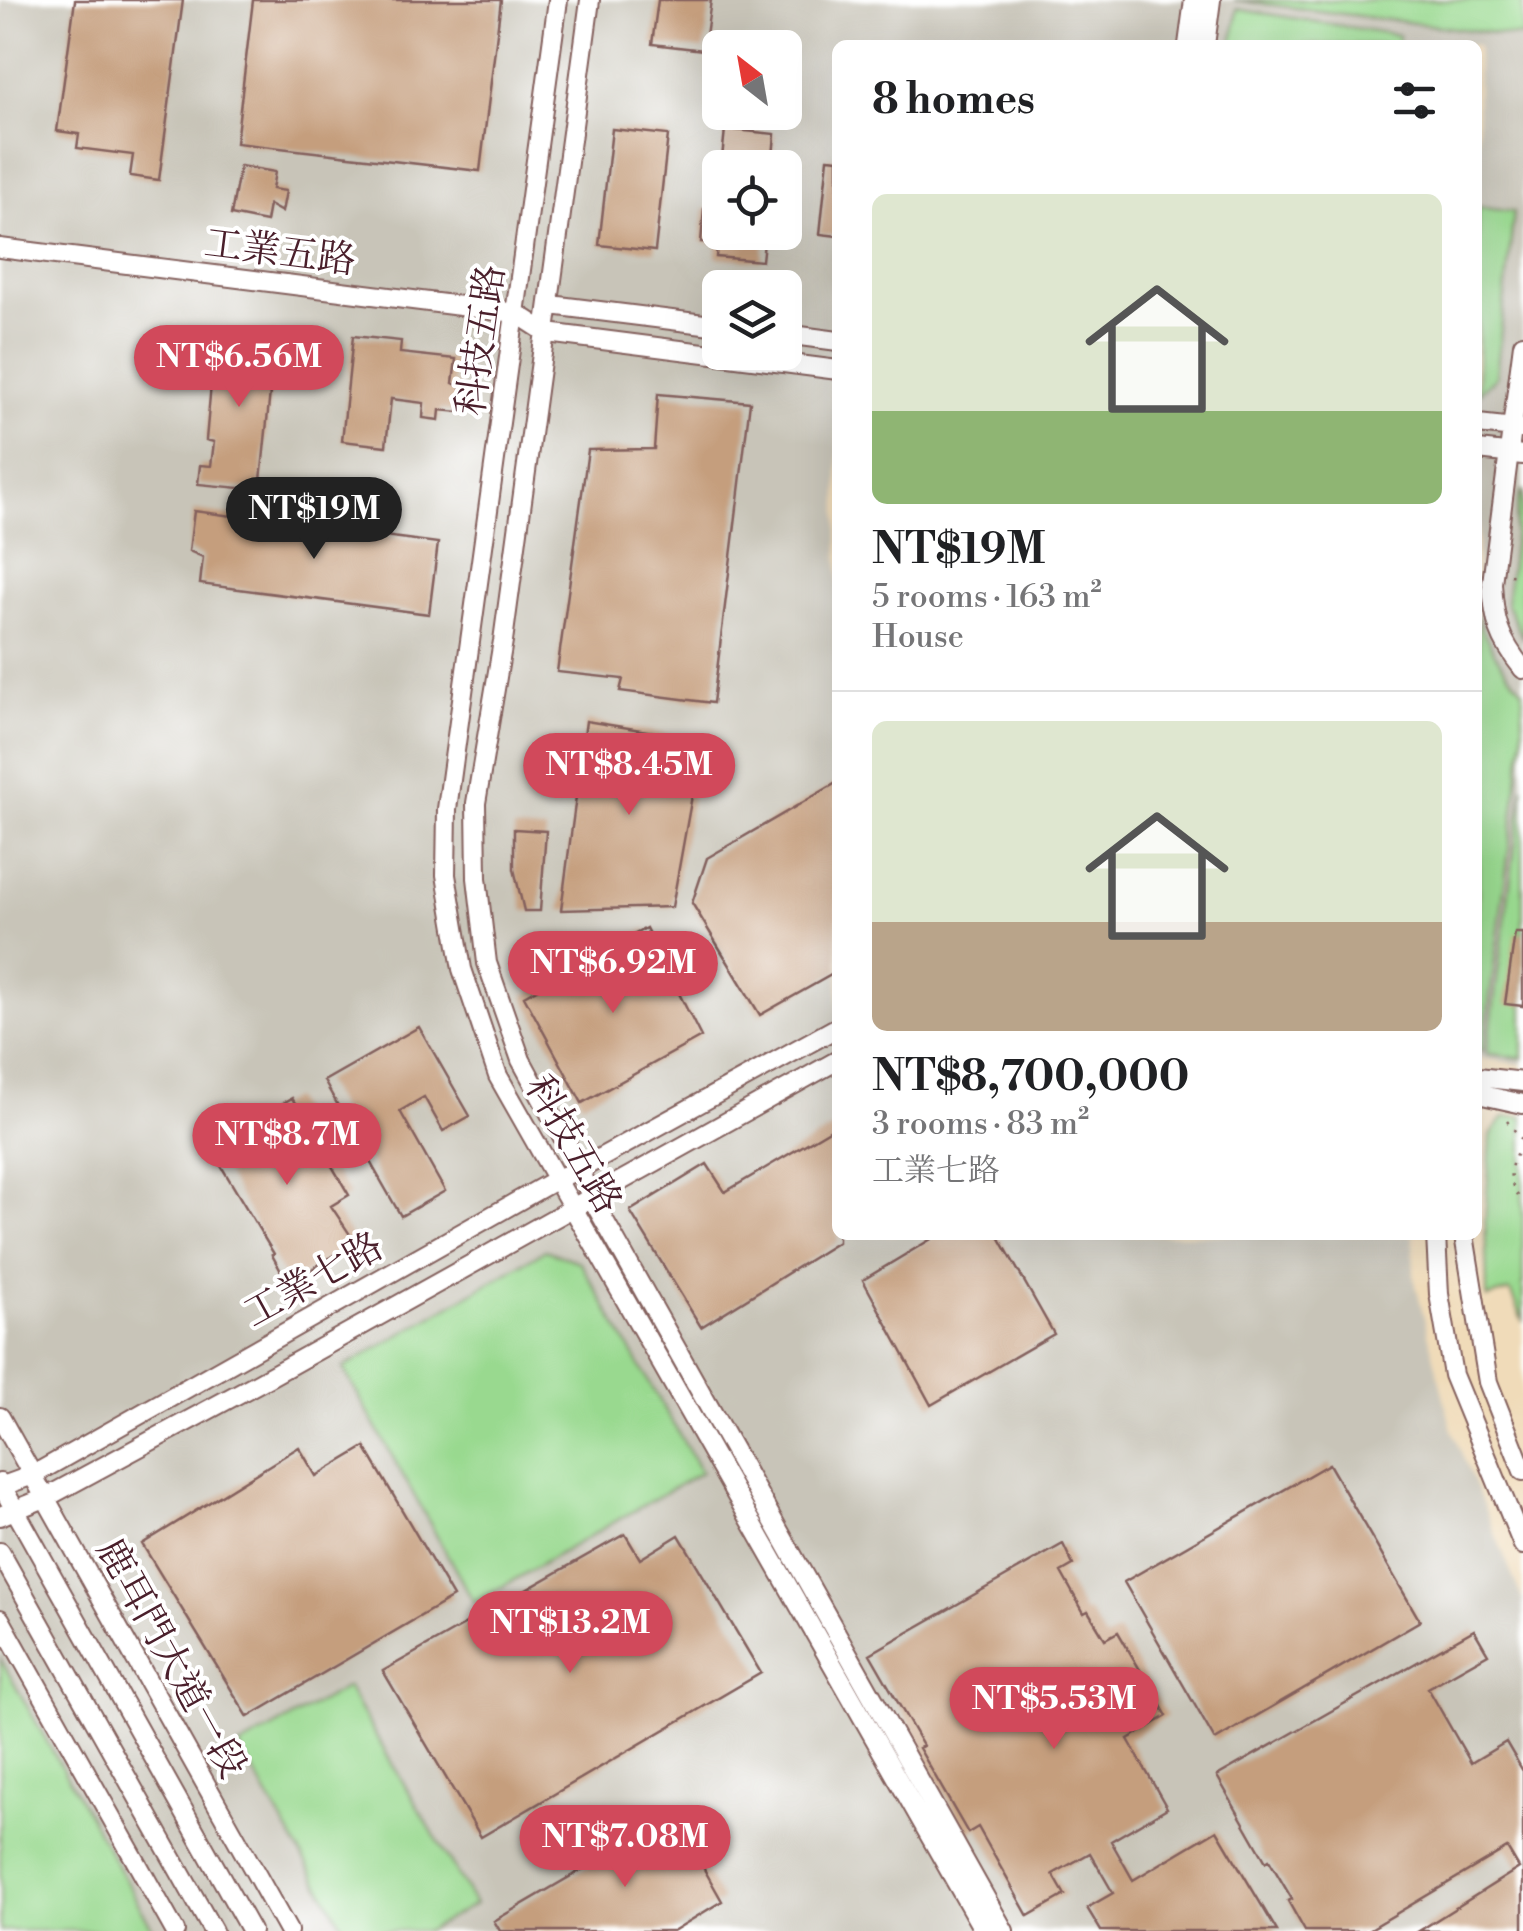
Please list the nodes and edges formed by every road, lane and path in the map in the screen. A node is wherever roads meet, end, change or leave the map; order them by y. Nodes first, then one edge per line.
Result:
1 (558, 0) edge
2 (590, 0) edge
3 (1194, 0) edge
4 (1212, 0) edge
5 (1189, 40) edge
6 (1207, 40) edge
7 (0, 248) edge
8 (551, 305) junction
9 (516, 314) junction
10 (702, 324) edge
11 (546, 333) junction
12 (802, 336) edge
13 (832, 340) edge
14 (1523, 344) edge
15 (832, 369) edge
16 (1482, 424) edge
17 (1518, 429) edge
18 (1482, 450) edge
19 (1516, 454) edge
20 (1523, 669) edge
21 (832, 1031) edge
22 (832, 1063) edge
23 (1523, 1082) edge
24 (1482, 1085) edge
25 (1482, 1086) edge
26 (1523, 1104) edge
27 (1507, 1121) dead end
28 (1523, 1143) edge
29 (580, 1170) junction
30 (557, 1179) junction
31 (590, 1197) junction
32 (1523, 1202) edge
33 (574, 1208) junction
34 (1436, 1240) edge
35 (1465, 1240) edge
36 (0, 1416) edge
37 (1523, 1470) edge
38 (33, 1475) junction
39 (1, 1485) edge
40 (46, 1498) junction
41 (8, 1514) edge
42 (1523, 1545) edge
43 (0, 1552) edge
44 (0, 1619) edge
45 (175, 1931) edge
46 (214, 1931) edge
47 (251, 1931) edge
48 (288, 1931) edge
49 (984, 1931) edge
50 (1004, 1931) edge

1 - 9 street, 科技五路
2 - 8 street, 科技五路
3 - 5 street
4 - 6 street
7 - 9 street, 工業五路
8 - 10 street
8 - 11 street, 科技五路
9 - 11 street, 工業五路
9 - 30 street, 科技五路
11 - 15 street
11 - 29 street, 科技五路
12 - 13 street
14 - 17 street
16 - 17 street
17 - 19 street
18 - 19 street
19 - 20 street
21 - 29 street, 工業七路
22 - 31 street, 工業七路
23 - 24 street
25 - 26 street
27 - 28 path
28 - 32 path
29 - 30 street, 工業七路
29 - 31 street, 科技五路
30 - 33 street, 科技五路
30 - 38 street, 工業七路
31 - 33 street, 工業七路
31 - 50 street, 科技五路
33 - 40 street, 工業七路
33 - 49 street, 科技五路
34 - 42 street
35 - 37 street
36 - 38 street, 鹿耳門大道一段
38 - 39 street, 工業七路
38 - 40 street, 鹿耳門大道一段
39 - 41 street, 鹿耳門大道一段
40 - 41 street, 工業七路
40 - 48 street, 鹿耳門大道一段
41 - 47 street, 鹿耳門大道一段
43 - 46 street
44 - 45 street

